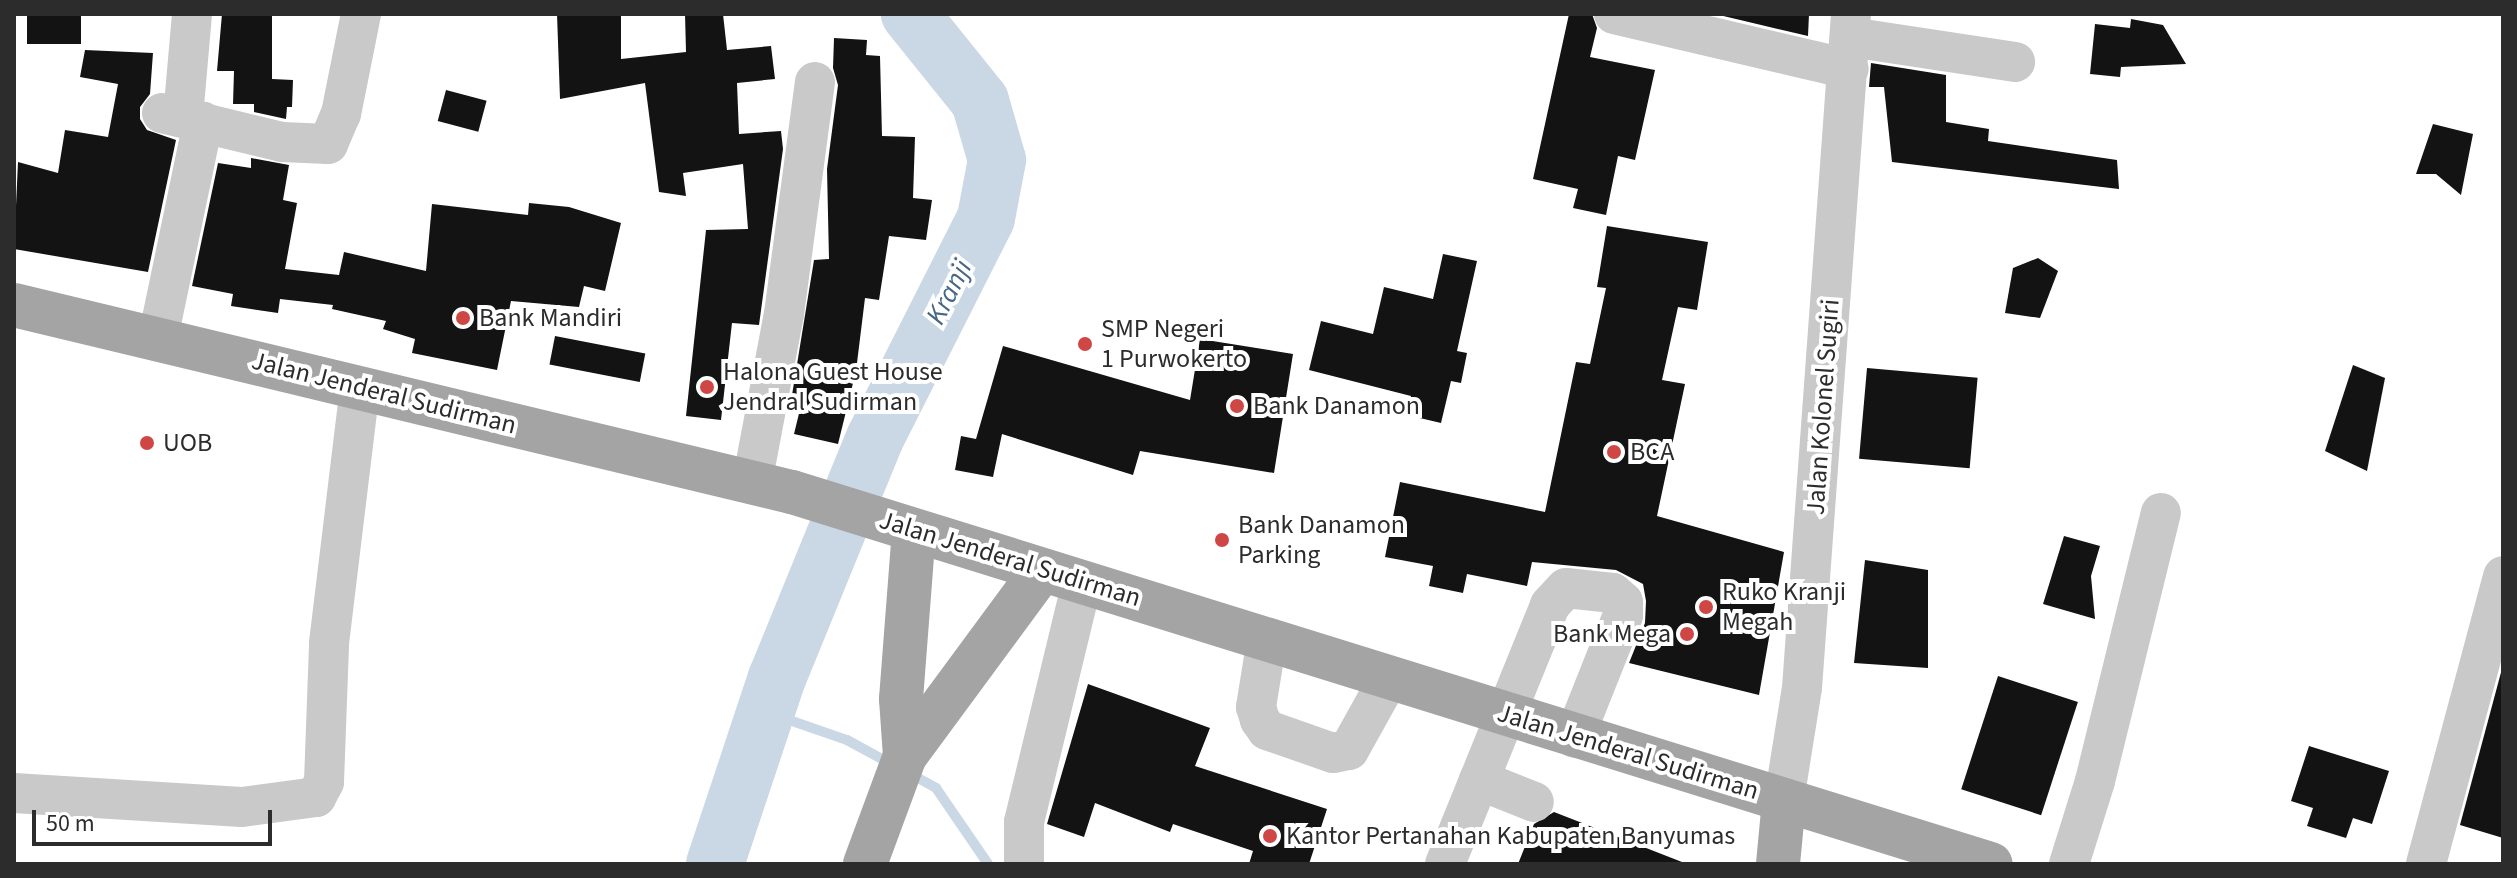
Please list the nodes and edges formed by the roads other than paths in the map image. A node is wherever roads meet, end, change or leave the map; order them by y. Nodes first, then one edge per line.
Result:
1 (192, 14) edge
2 (361, 14) edge
3 (1614, 14) edge
4 (1850, 40) edge
5 (2015, 62) dead end
6 (815, 82) dead end
7 (183, 117) junction
8 (14, 305) edge
9 (158, 338) junction
10 (360, 387) junction
11 (772, 487) junction
12 (2161, 513) dead end
13 (904, 528) junction
14 (1062, 576) junction
15 (2503, 576) edge
16 (1267, 639) junction
17 (1389, 678) junction
18 (1508, 715) junction
19 (1574, 738) junction
20 (899, 772) junction
21 (1479, 780) junction
22 (14, 793) edge
23 (1784, 800) junction
24 (1534, 802) dead end
25 (865, 864) edge
26 (1024, 864) edge
27 (1445, 864) edge
28 (1778, 864) edge
29 (1991, 864) edge
30 (2069, 864) edge
31 (2426, 864) edge

1 - 7 street
2 - 7 street
3 - 4 street
4 - 5 street
4 - 23 street, Jalan Kolonel Sugiri
6 - 11 street
7 - 9 street
8 - 9 main road, Jalan Jenderal Sudirman
9 - 10 main road, Jalan Jenderal Sudirman
10 - 11 main road, Jalan Jenderal Sudirman
10 - 22 street
11 - 13 main road, Jalan Jenderal Sudirman
12 - 30 street
13 - 14 main road, Jalan Jenderal Sudirman
13 - 20 main road
14 - 16 main road, Jalan Jenderal Sudirman
14 - 20 main road
14 - 26 street
15 - 31 street
16 - 17 main road, Jalan Jenderal Sudirman
16 - 17 street
17 - 18 main road, Jalan Jenderal Sudirman
18 - 19 main road, Jalan Jenderal Sudirman
18 - 19 street
18 - 21 street
19 - 23 main road, Jalan Jenderal Sudirman
20 - 25 main road
21 - 24 street
21 - 27 street
23 - 28 main road
23 - 29 main road, Jalan Jenderal Sudirman

